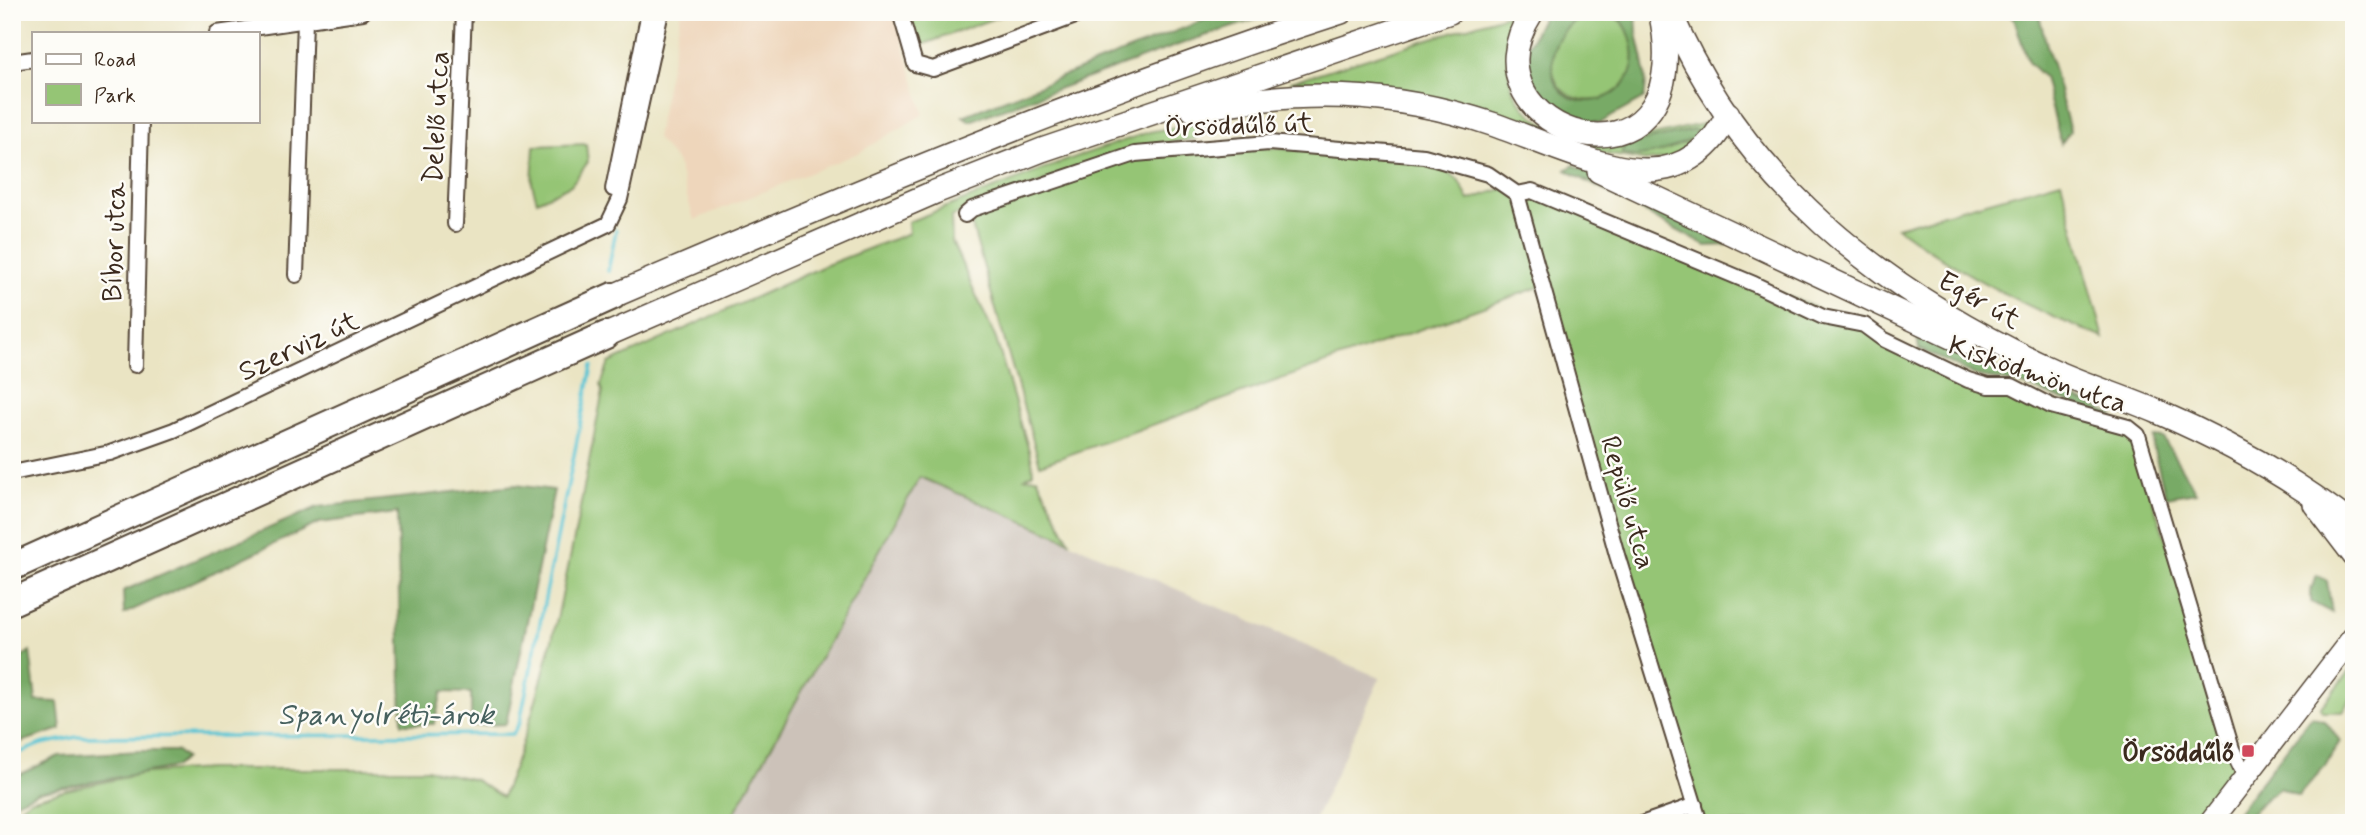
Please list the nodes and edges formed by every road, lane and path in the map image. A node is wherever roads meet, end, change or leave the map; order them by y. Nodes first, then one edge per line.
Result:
1 (363, 12) edge
2 (464, 12) edge
3 (649, 12) edge
4 (661, 12) edge
5 (900, 12) edge
6 (1086, 12) edge
7 (1341, 12) edge
8 (1450, 12) edge
9 (1532, 12) edge
10 (1661, 12) edge
11 (1670, 12) edge
12 (305, 21) junction
13 (224, 32) edge
14 (32, 59) edge
15 (12, 62) edge
16 (1728, 114) junction
17 (141, 122) edge
18 (1534, 139) junction
19 (1042, 150) junction
20 (1517, 194) junction
21 (965, 215) dead end
22 (455, 224) dead end
23 (594, 232) junction
24 (296, 275) dead end
25 (613, 296) joint
26 (606, 335) joint
27 (135, 365) dead end
28 (2048, 368) junction
29 (12, 473) edge
30 (2308, 493) junction
31 (2354, 526) edge
32 (2354, 555) edge
33 (12, 567) edge
34 (12, 601) edge
35 (2354, 636) edge
36 (2245, 776) junction
37 (1695, 806) junction
38 (1644, 823) edge
39 (1700, 823) edge
40 (2210, 823) edge

1 - 12 street
2 - 22 street, Delelő utca
3 - 23 street
4 - 23 street
5 - 6 street
7 - 25 main road
8 - 19 main road
9 - 10 main road
11 - 16 main road, Egér út
12 - 13 street
12 - 24 street
14 - 15 street
16 - 18 main road
16 - 28 main road, Egér út
17 - 27 street, Bíbor utca
18 - 19 main road
18 - 28 main road
19 - 26 main road
20 - 21 street, Örsöddűlő út
20 - 36 street, Kisködmön utca
20 - 37 street, Repülő utca
23 - 29 street, Szerviz út
25 - 33 highway
26 - 34 highway
28 - 30 main road, Egér út
30 - 31 main road, Egér út
30 - 32 main road
35 - 36 street
36 - 40 street
37 - 38 street
37 - 39 street, Repülő utca

